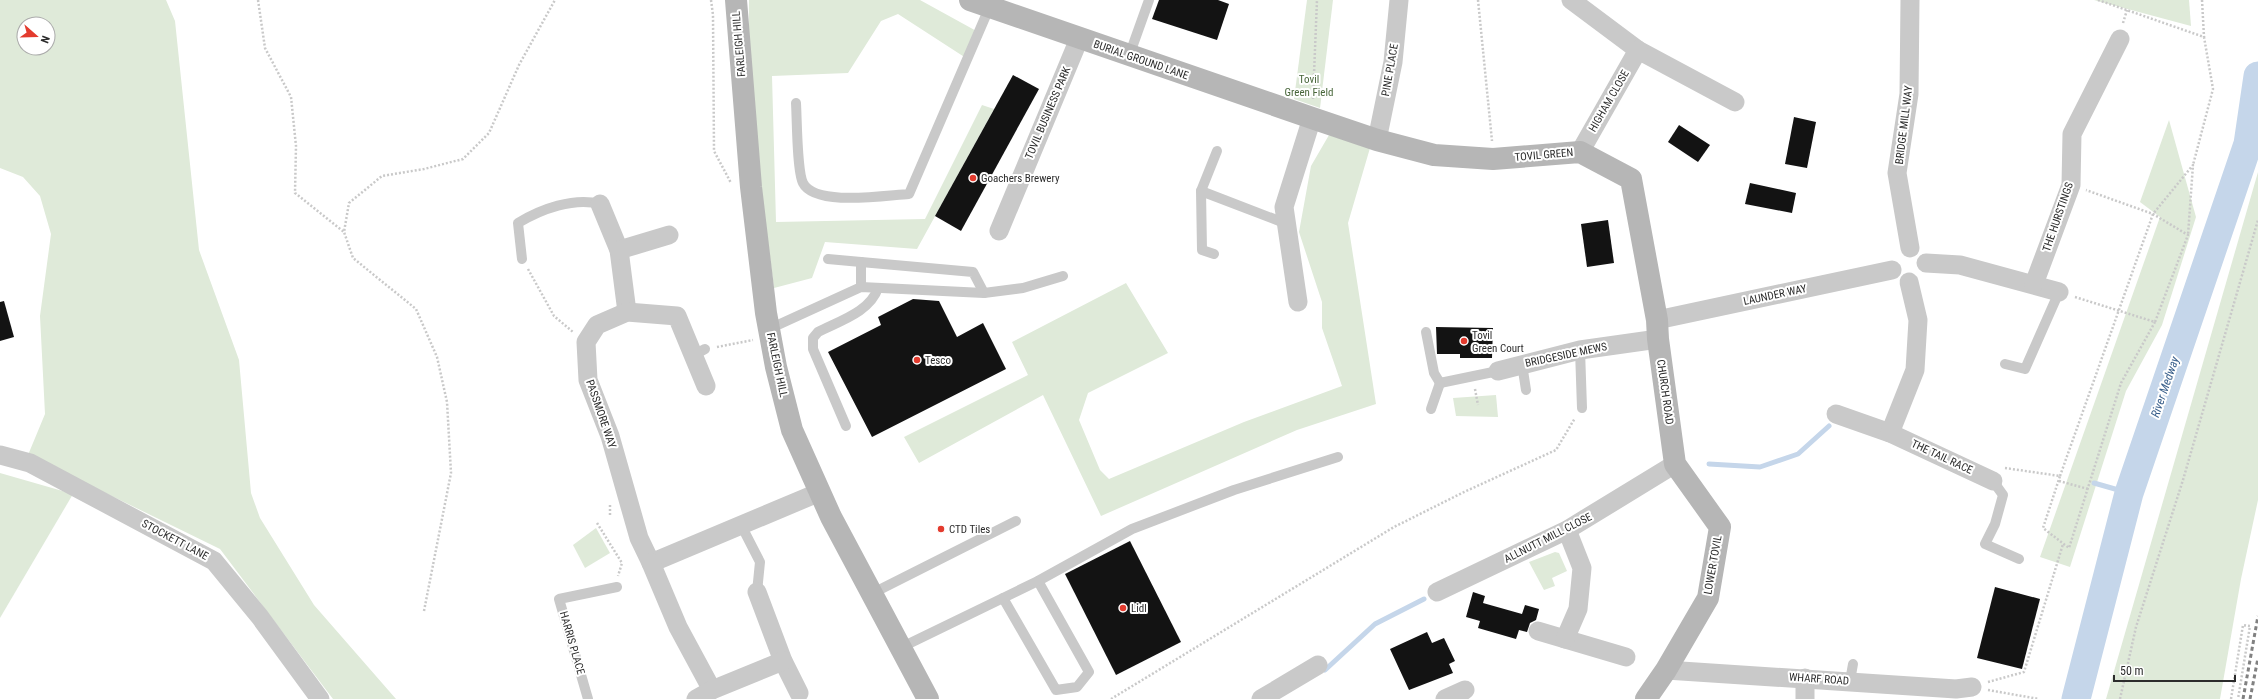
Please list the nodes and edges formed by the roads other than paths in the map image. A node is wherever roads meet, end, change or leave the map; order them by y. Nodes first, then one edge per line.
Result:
1 (736, 0) edge
2 (970, 0) edge
3 (1149, 0) edge
4 (1399, 0) edge
5 (1571, 0) edge
6 (1910, 0) edge
7 (991, 4) edge
8 (1079, 39) junction
9 (2120, 39) dead end
10 (1638, 50) junction
11 (1129, 56) junction
12 (1735, 102) dead end
13 (796, 103) dead end
14 (1312, 118) junction
15 (1377, 140) junction
16 (1217, 152) dead end
17 (1580, 152) junction
18 (1202, 191) junction
19 (600, 204) joint
20 (1287, 224) junction
21 (999, 231) dead end
22 (669, 235) dead end
23 (1910, 248) junction
24 (619, 250) junction
25 (1214, 254) dead end
26 (522, 259) road end
27 (828, 259) dead end
28 (861, 262) junction
29 (1926, 263) junction
30 (1892, 270) junction
31 (1062, 276) dead end
32 (1909, 282) junction
33 (2034, 284) junction
34 (861, 287) junction
35 (878, 288) junction
36 (2059, 292) joint
37 (984, 293) junction
38 (1298, 302) dead end
39 (627, 312) junction
40 (769, 329) junction
41 (1657, 329) junction
42 (1426, 332) dead end
43 (1580, 350) junction
44 (1522, 364) junction
45 (2005, 364) dead end
46 (1498, 371) joint
47 (1440, 383) junction
48 (706, 386) dead end
49 (1526, 390) dead end
50 (1582, 408) road end
51 (1431, 409) dead end
52 (1836, 414) dead end
53 (846, 426) dead end
54 (1890, 433) junction
55 (0, 455) edge
56 (1338, 457) dead end
57 (1675, 464) junction
58 (1994, 481) joint
59 (820, 492) junction
60 (1016, 521) dead end
61 (740, 525) junction
62 (1567, 530) junction
63 (2019, 559) dead end
64 (651, 563) junction
65 (1038, 581) junction
66 (617, 587) road end
67 (757, 592) joint
68 (1437, 592) dead end
69 (871, 594) junction
70 (1003, 598) junction
71 (1538, 631) dead end
72 (1565, 639) junction
73 (900, 648) junction
74 (1626, 657) dead end
75 (783, 662) junction
76 (1318, 665) dead end
77 (1666, 670) junction
78 (1806, 678) junction
79 (1465, 690) dead end
80 (1964, 692) edge
81 (799, 693) dead end
82 (704, 695) edge
83 (320, 699) edge
84 (588, 699) edge
85 (928, 699) edge
86 (1261, 699) edge
87 (1445, 699) edge
88 (1646, 699) edge
89 (1805, 699) edge

1 - 40 street, FARLEIGH HILL
2 - 7 street, BURIAL GROUND LANE
3 - 11 lane
4 - 15 street, PINE PLACE
5 - 10 street
6 - 23 street, BRIDGE MILL WAY
7 - 8 street, BURIAL GROUND LANE
7 - 13 lane
8 - 11 street, BURIAL GROUND LANE
8 - 21 street, TOVIL BUSINESS PARK
9 - 33 street, THE HURSTINGS
10 - 12 street
10 - 17 street, HIGHAM CLOSE
11 - 14 street, BURIAL GROUND LANE
14 - 15 street, TOVIL GREEN
14 - 20 street
15 - 17 street, TOVIL GREEN
16 - 18 lane
17 - 41 street, TOVIL GREEN
18 - 20 lane
18 - 25 lane
19 - 24 street
19 - 26 lane
20 - 38 street
22 - 24 street
23 - 29 street
23 - 30 street
24 - 39 street
27 - 28 lane
28 - 34 lane
28 - 37 lane
29 - 32 street
29 - 33 street
30 - 32 street
30 - 41 street, LAUNDER WAY
31 - 37 lane
32 - 54 street
33 - 36 street
34 - 35 lane
34 - 40 lane
35 - 37 lane
35 - 53 lane
36 - 45 lane
39 - 48 street
39 - 64 street, PASSMORE WAY
40 - 59 street, FARLEIGH HILL
41 - 43 street, BRIDGESIDE MEWS
41 - 57 street, CHURCH ROAD
42 - 47 lane
43 - 44 street, BRIDGESIDE MEWS
43 - 50 lane
44 - 46 street, BRIDGESIDE MEWS
44 - 49 lane
46 - 47 lane
47 - 51 lane
52 - 54 street, THE TAIL RACE
54 - 58 street, THE TAIL RACE
55 - 83 street, STOCKETT LANE
56 - 65 lane
57 - 62 street, ALLNUTT MILL CLOSE
57 - 77 street, LOWER TOVIL
58 - 63 lane
59 - 61 street
59 - 69 street, FARLEIGH HILL
60 - 69 lane
61 - 64 street
61 - 67 lane
62 - 68 street, ALLNUTT MILL CLOSE
62 - 72 street
64 - 82 street, PASSMORE WAY
65 - 70 lane
65 - 70 lane
66 - 84 lane, HARRIS PLACE
67 - 75 street
69 - 73 street, FARLEIGH HILL
70 - 73 lane
71 - 72 street
72 - 74 street
73 - 85 street, FARLEIGH HILL
75 - 81 street
75 - 82 street
76 - 86 street
77 - 78 street, WHARF ROAD
77 - 88 street
78 - 80 street, WHARF ROAD
78 - 89 street
79 - 87 street

